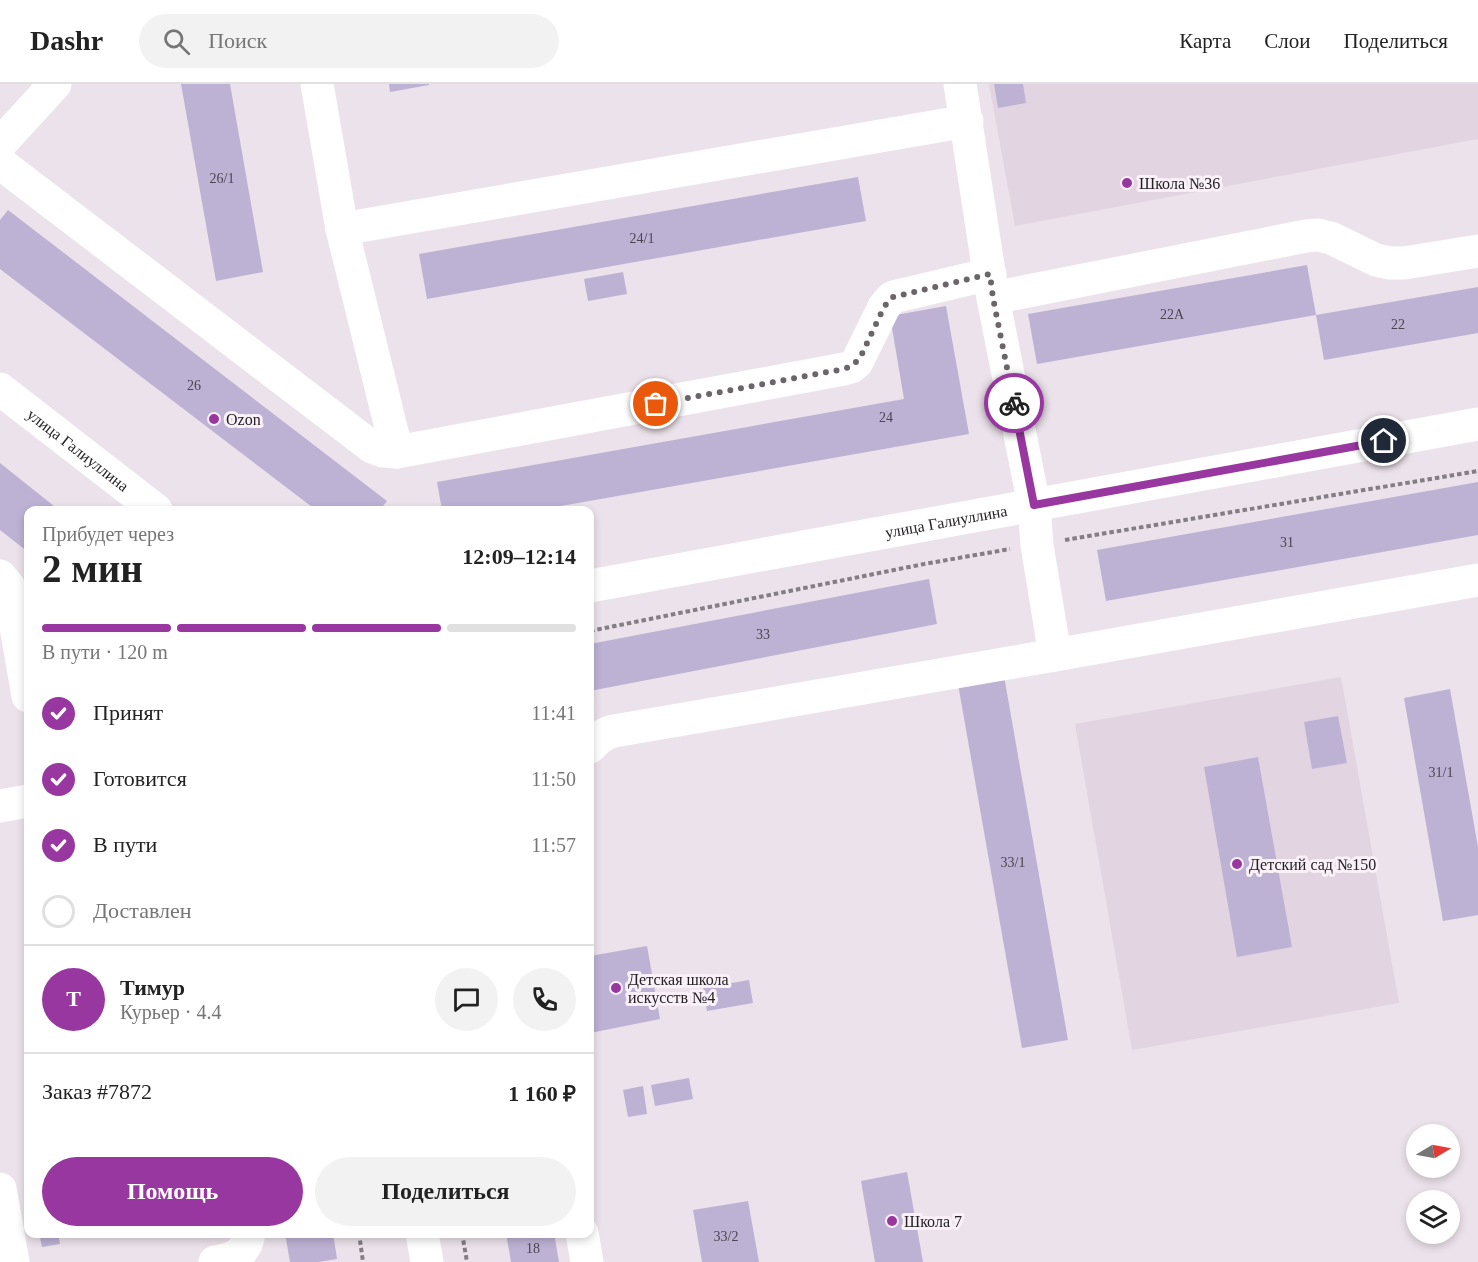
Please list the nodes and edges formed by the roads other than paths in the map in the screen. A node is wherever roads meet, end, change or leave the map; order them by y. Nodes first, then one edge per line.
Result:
1 (55, 84) edge
2 (317, 84) edge
3 (960, 84) edge
4 (967, 121) junction
5 (0, 144) edge
6 (0, 163) edge
7 (342, 229) junction
8 (1478, 251) edge
9 (992, 286) junction
10 (0, 389) edge
11 (1478, 424) edge
12 (397, 452) junction
13 (1034, 505) junction
14 (151, 506) edge
15 (0, 576) edge
16 (1478, 580) edge
17 (594, 585) edge
18 (21, 606) edge
19 (24, 645) edge
20 (1055, 655) junction
21 (594, 742) edge
22 (24, 802) edge
23 (0, 806) edge
24 (0, 1188) edge
25 (248, 1238) edge
26 (423, 1238) edge
27 (583, 1238) edge
28 (13, 1262) edge
29 (215, 1262) edge
30 (428, 1262) edge
31 (587, 1262) edge

1 - 5 street
2 - 7 street
3 - 4 street
4 - 7 street
4 - 9 street
6 - 12 street
7 - 12 street
8 - 9 street
9 - 12 street
9 - 13 street
10 - 14 street, улица Галиуллина
11 - 13 street, улица Галиуллина
13 - 17 street, улица Галиуллина
13 - 20 street
15 - 18 street
16 - 20 street
18 - 19 street
20 - 21 street
22 - 23 street
24 - 28 street
25 - 29 street
26 - 30 street
27 - 31 street

